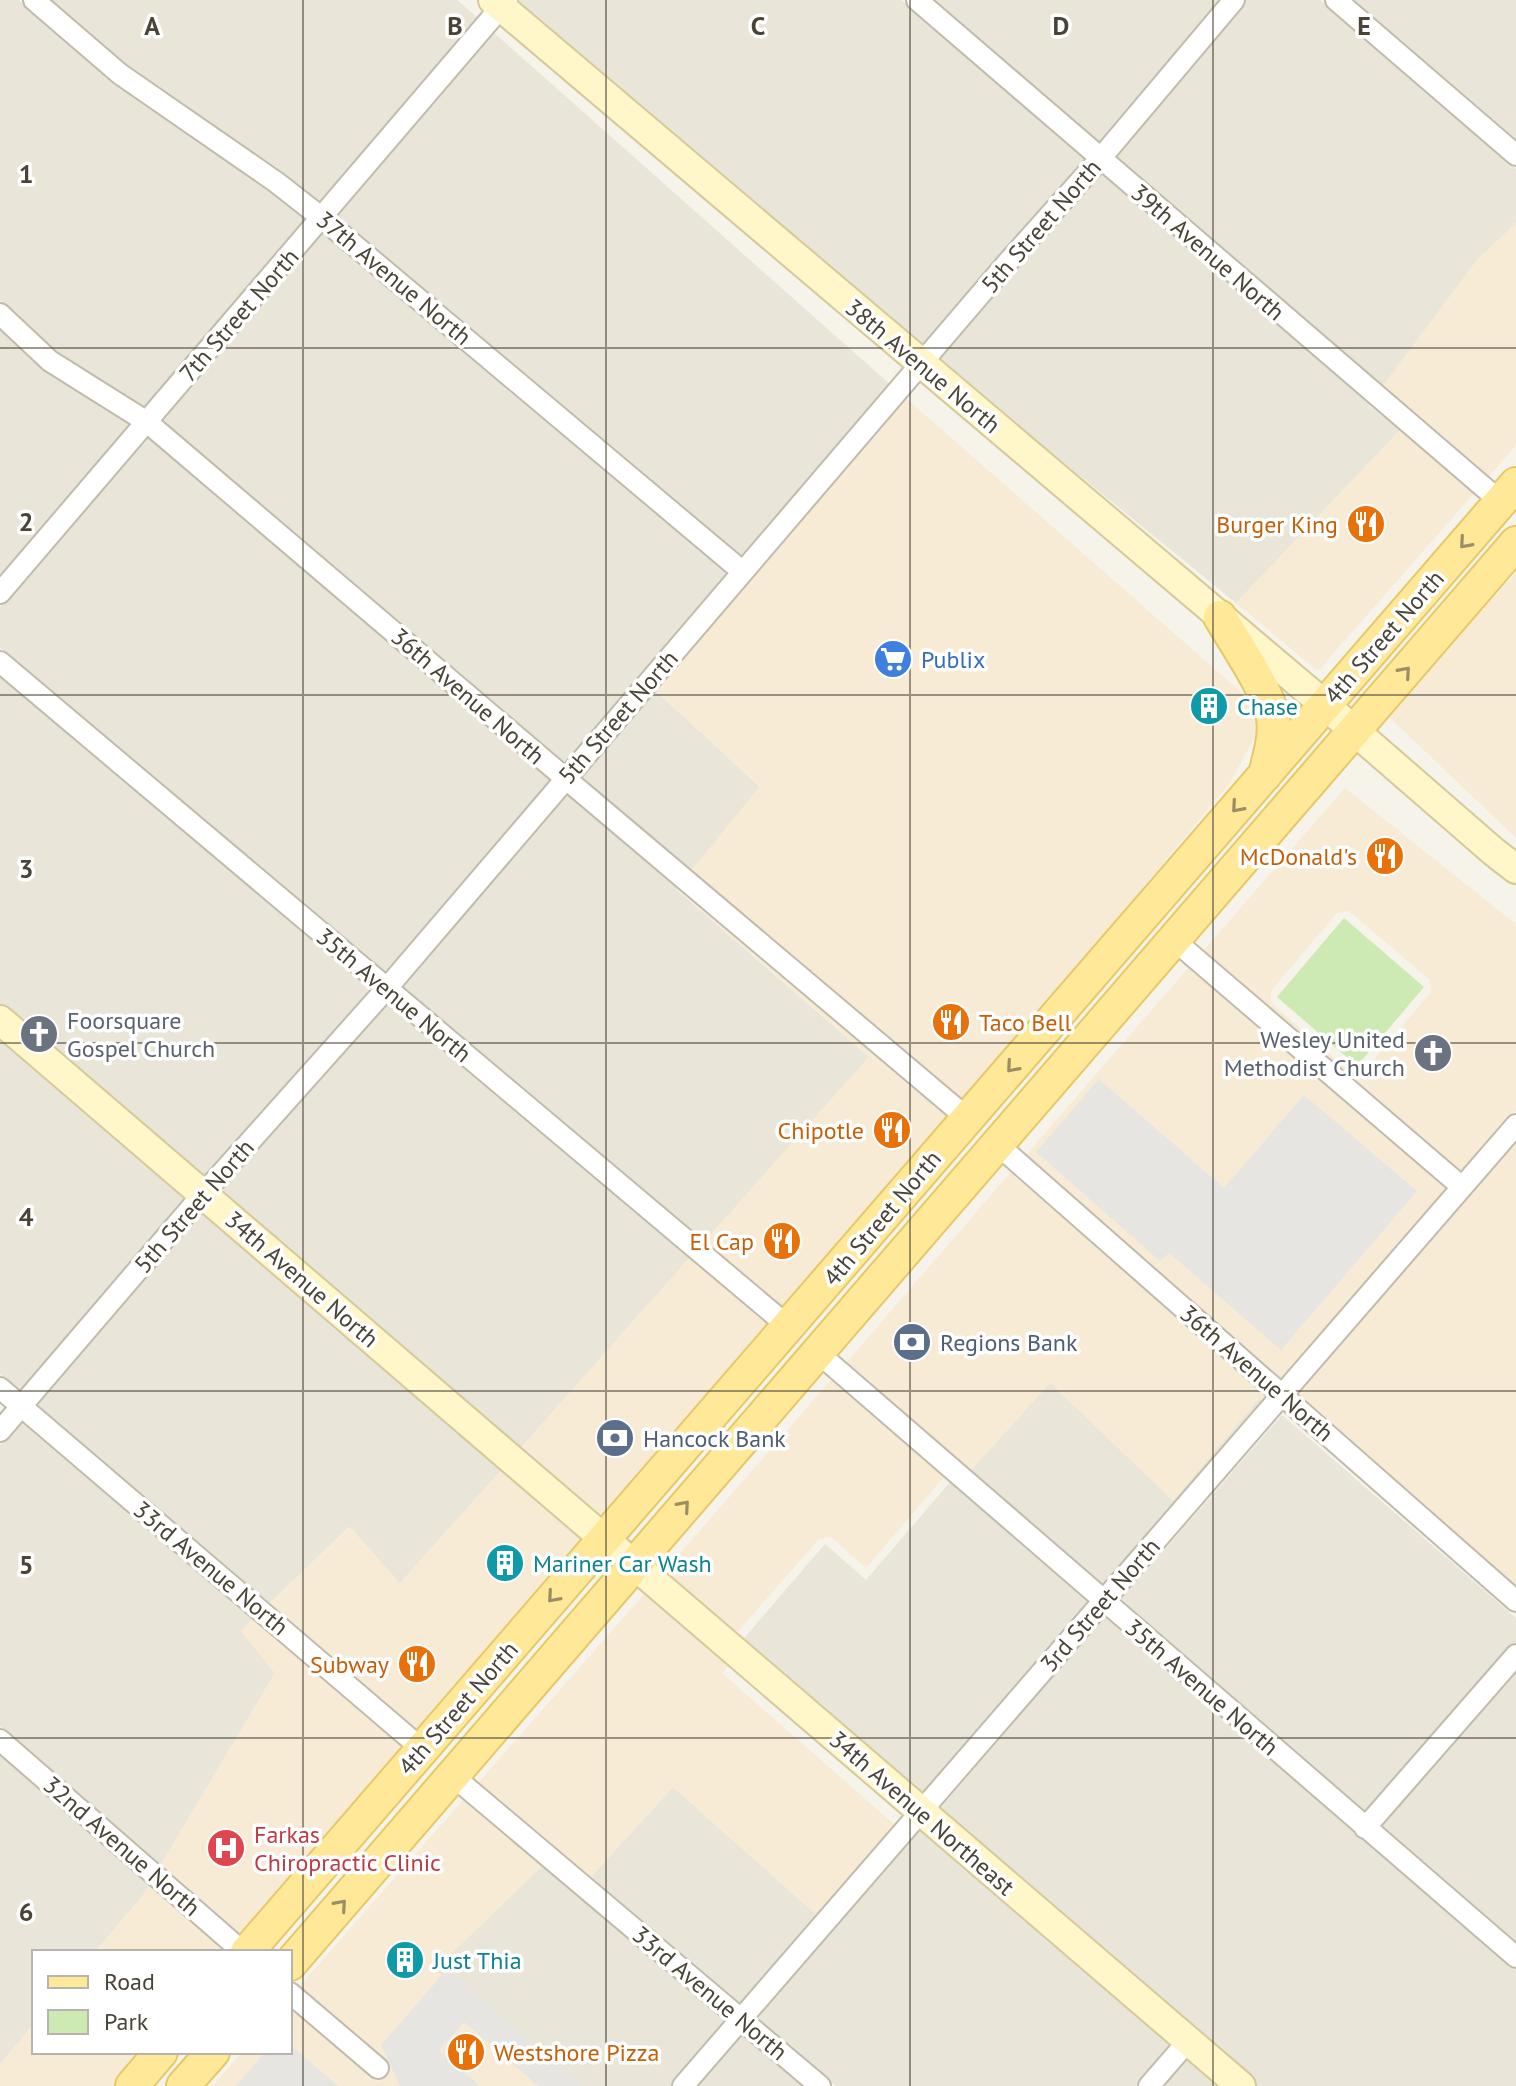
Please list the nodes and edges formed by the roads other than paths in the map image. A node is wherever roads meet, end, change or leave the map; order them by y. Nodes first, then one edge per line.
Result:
1 (34, 0) edge
2 (917, 0) edge
3 (1234, 0) edge
4 (1336, 0) edge
5 (500, 2) edge
6 (1516, 155) edge
7 (1100, 159) junction
8 (322, 218) junction
9 (0, 314) edge
10 (922, 365) junction
11 (147, 422) junction
12 (1508, 493) edge
13 (1516, 543) edge
14 (743, 572) junction
15 (0, 593) edge
16 (1220, 617) junction
17 (0, 662) edge
18 (1326, 706) junction
19 (1354, 731) junction
20 (1265, 775) junction
21 (565, 778) junction
22 (1516, 869) edge
23 (1144, 914) junction
24 (1174, 940) junction
25 (387, 988) junction
26 (0, 1020) edge
27 (1070, 1061) junction
28 (967, 1118) junction
29 (1516, 1125) edge
30 (998, 1145) junction
31 (1462, 1187) junction
32 (203, 1194) junction
33 (789, 1327) junction
34 (817, 1352) junction
35 (0, 1388) edge
36 (1282, 1394) junction
37 (21, 1406) junction
38 (0, 1431) edge
39 (604, 1538) junction
40 (633, 1565) junction
41 (1103, 1601) junction
42 (1516, 1601) edge
43 (1516, 1655) edge
44 (0, 1740) edge
45 (422, 1749) junction
46 (453, 1776) junction
47 (920, 1813) junction
48 (1365, 1828) junction
49 (367, 1875) junction
50 (243, 1950) edge
51 (247, 1950) edge
52 (1516, 1957) edge
53 (292, 1962) edge
54 (292, 1995) edge
55 (741, 2019) junction
56 (1188, 2041) junction
57 (211, 2054) edge
58 (158, 2065) edge
59 (378, 2068) dead end
60 (132, 2086) edge
61 (183, 2086) edge
62 (683, 2086) edge
63 (820, 2086) edge
64 (1149, 2086) edge
65 (1241, 2086) edge

1 - 8 street, 37th Avenue North
2 - 7 street, 39th Avenue North
3 - 7 street, 5th Street North
4 - 6 street
5 - 8 street, 7th Street North
5 - 10 street, 38th Avenue North
7 - 10 street, 5th Street North
7 - 12 street, 39th Avenue North
8 - 11 street, 7th Street North
8 - 14 street, 37th Avenue North
9 - 11 street, 36th Avenue North
10 - 14 street, 5th Street North
10 - 16 street, 38th Avenue North
11 - 15 street, 7th Street North
11 - 21 street, 36th Avenue North
12 -> 18 main road, 4th Street North
19 -> 13 main road, 4th Street North
14 - 21 street, 5th Street North
16 - 18 street, 38th Avenue North
16 - 20 main road
17 - 25 street, 35th Avenue North
18 - 19 street, 38th Avenue North
18 - 20 main road, 4th Street North
19 - 22 street, 38th Avenue North
19 - 24 main road, 4th Street North
20 -> 23 main road, 4th Street North
21 - 25 street, 5th Street North
21 - 28 street, 36th Avenue North
23 - 27 main road
23 -> 28 main road, 4th Street North
24 - 27 main road, 4th Street North
24 - 31 street
25 - 32 street, 5th Street North
25 - 33 street, 35th Avenue North
26 - 32 street, 34th Avenue North
27 - 30 main road, 4th Street North
28 - 33 main road, 4th Street North
28 - 34 main road
29 - 31 street, 3rd Street North
30 - 34 main road, 4th Street North
30 - 36 street, 36th Avenue North
31 - 36 street, 3rd Street North
32 - 37 street, 5th Street North
32 - 39 street, 34th Avenue North
33 - 39 main road, 4th Street North
40 -> 34 main road, 4th Street North
34 - 41 street, 35th Avenue North
35 - 37 street, 33rd Avenue North
36 - 41 street, 3rd Street North
36 - 42 street, 36th Avenue North
37 - 38 street, 5th Street North
37 - 45 street, 33rd Avenue North
39 - 40 street, 34th Avenue Northeast
39 -> 45 main road, 4th Street North
40 - 46 main road, 4th Street North
40 - 47 street, 34th Avenue Northeast
41 - 47 street, 3rd Street North
41 - 48 street, 35th Avenue North
43 - 48 street
44 - 50 street, 32nd Avenue North
45 - 49 main road
45 - 51 main road, 4th Street North
46 - 49 main road, 4th Street North
46 - 55 street, 33rd Avenue North
47 - 55 street, 3rd Street North
47 - 56 street, 34th Avenue Northeast
48 - 52 street, 35th Avenue North
53 -> 49 main road, 4th Street North
54 - 59 street
55 - 62 street, 3rd Street North
55 - 63 street, 33rd Avenue North
56 - 64 street
56 - 65 street, 34th Avenue Northeast
57 - 61 main road
58 - 60 main road

